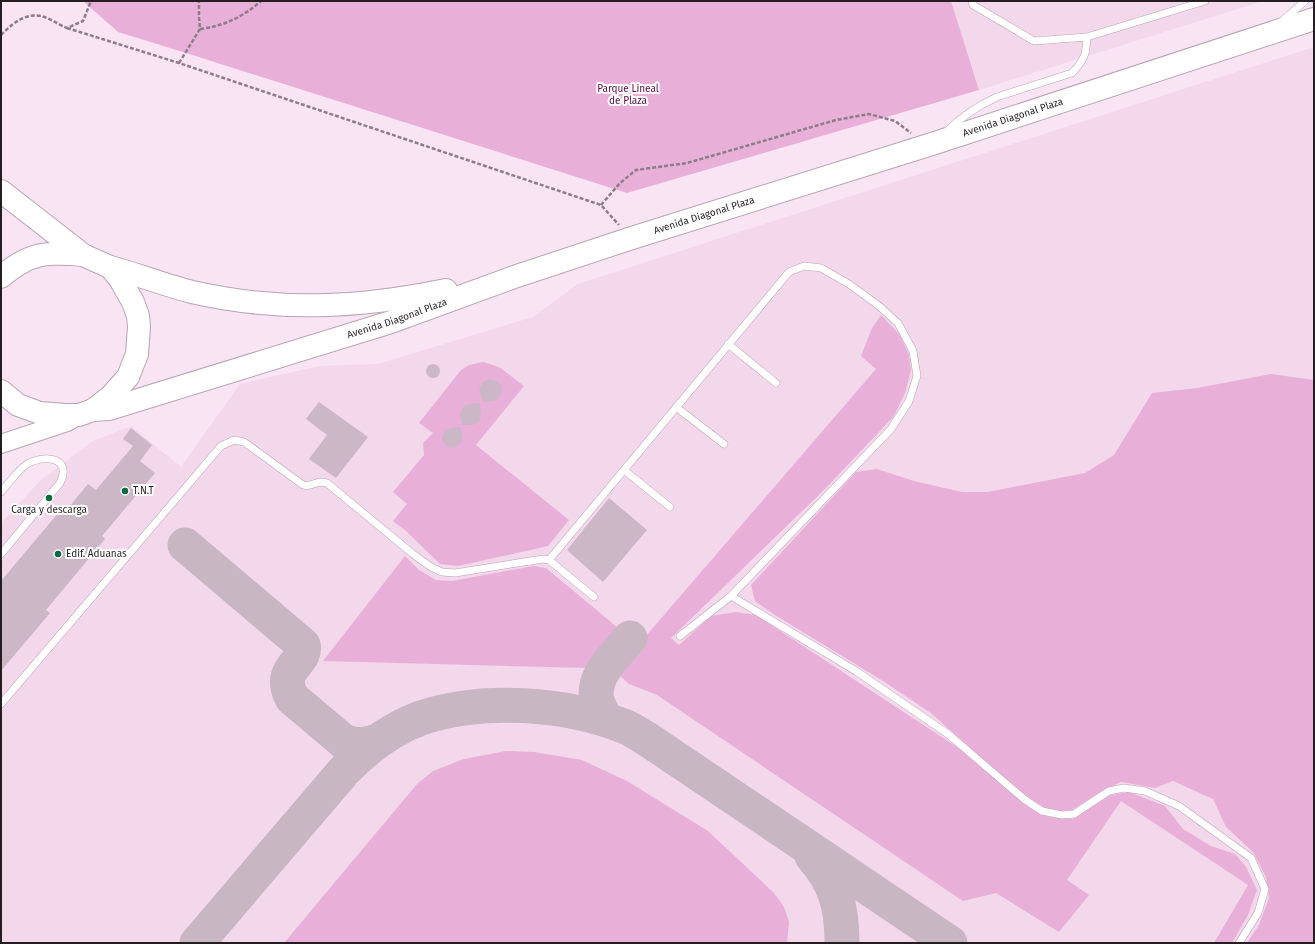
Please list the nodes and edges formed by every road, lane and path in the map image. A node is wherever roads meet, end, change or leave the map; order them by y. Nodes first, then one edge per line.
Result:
1 (91, 1) edge
2 (199, 1) edge
3 (261, 1) edge
4 (972, 1) edge
5 (1205, 1) edge
6 (1305, 1) edge
7 (1314, 19) edge
8 (67, 28) junction
9 (200, 29) junction
10 (1272, 33) junction
11 (1, 36) edge
12 (1087, 37) junction
13 (179, 63) junction
14 (926, 146) junction
15 (1, 191) edge
16 (600, 205) junction
17 (632, 238) junction
18 (83, 254) junction
19 (110, 267) junction
20 (517, 276) junction
21 (1, 277) edge
22 (728, 344) junction
23 (776, 383) dead end
24 (1, 392) edge
25 (676, 407) junction
26 (86, 412) junction
27 (1, 444) edge
28 (724, 444) dead end
29 (624, 470) junction
30 (1, 492) edge
31 (670, 507) dead end
32 (1, 554) edge
33 (549, 560) junction
34 (731, 596) junction
35 (594, 597) dead end
36 (680, 636) dead end
37 (1, 704) edge
38 (1239, 943) edge

1 - 8 path
2 - 9 path
3 - 9 path
4 - 12 lane
5 - 12 lane
6 - 10 lane
7 - 10 main road, Avenida Diagonal Plaza
8 - 11 path
8 - 13 path
9 - 13 path
10 - 14 main road, Avenida Diagonal Plaza
12 - 14 lane
13 - 16 path
14 - 16 path
14 - 17 main road, Avenida Diagonal Plaza
15 - 18 main road
16 - 17 path
17 - 20 main road, Avenida Diagonal Plaza
18 - 19 main road
18 - 21 main road
19 - 20 main road
19 - 26 main road
20 - 26 main road, Avenida Diagonal Plaza
22 - 23 lane
22 - 25 lane
22 - 34 lane
24 - 26 main road, Avenida Diagonal Plaza
25 - 28 lane
25 - 29 lane
26 - 27 street
29 - 31 lane
29 - 33 lane
30 - 32 lane
33 - 35 lane
33 - 37 lane
34 - 36 lane
34 - 38 lane

